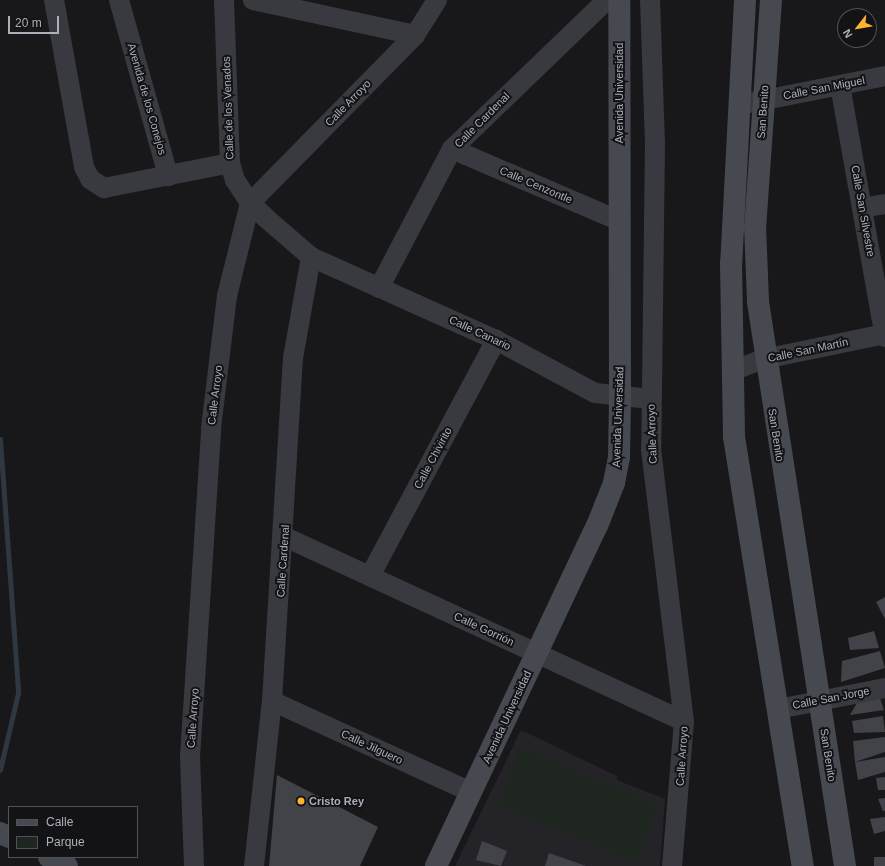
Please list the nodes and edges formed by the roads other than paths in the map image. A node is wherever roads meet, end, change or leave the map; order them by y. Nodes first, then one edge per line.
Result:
1 (54, 0) edge
2 (119, 0) edge
3 (224, 0) edge
4 (253, 0) edge
5 (437, 0) edge
6 (608, 0) edge
7 (619, 0) edge
8 (650, 0) edge
9 (745, 0) edge
10 (771, 0) edge
11 (415, 35) junction
12 (885, 76) edge
13 (840, 85) junction
14 (764, 100) junction
15 (739, 105) junction
16 (452, 149) junction
17 (230, 163) junction
18 (168, 176) junction
19 (250, 202) junction
20 (885, 204) edge
21 (862, 208) junction
22 (620, 221) junction
23 (311, 257) junction
24 (379, 288) junction
25 (885, 335) edge
26 (496, 340) junction
27 (764, 359) junction
28 (732, 371) junction
29 (620, 398) junction
30 (651, 399) junction
31 (285, 537) junction
32 (370, 576) junction
33 (537, 653) junction
34 (885, 688) edge
35 (272, 701) junction
36 (820, 701) junction
37 (778, 709) junction
38 (684, 721) junction
39 (471, 792) junction
40 (51, 858) edge
41 (67, 866) edge
42 (194, 866) edge
43 (254, 866) edge
44 (436, 866) edge
45 (672, 866) edge
46 (803, 866) edge
47 (845, 866) edge

1 - 18 street
2 - 18 street, Avenida de los Conejos
3 - 17 street, Calle de los Venados
4 - 11 street
5 - 11 street, Calle Arroyo
6 - 16 street, Calle Cardenal
7 - 22 main road, Avenida Universidad
8 - 30 street, Calle Arroyo
9 - 15 main road
10 - 14 main road, San Benito
11 - 19 street, Calle Arroyo
12 - 13 street, Calle San Miguel
13 - 14 street, Calle San Miguel
13 - 21 street, Calle San Silvestre
14 - 15 street, Calle San Miguel
14 - 27 main road, San Benito
15 - 28 main road
16 - 22 street, Calle Cenzontle
16 - 24 street, Calle Cardenal
17 - 18 street
17 - 19 street, Calle de los Venados
19 - 23 street, Calle de los Venados
19 - 42 street, Calle Arroyo
20 - 21 street
21 - 25 street, Calle San Silvestre
22 - 29 main road, Avenida Universidad
23 - 24 street, Calle Canario
23 - 31 street, Calle Cardenal
24 - 26 street, Calle Canario
25 - 27 street, Calle San Martín
26 - 29 street, Calle Canario
26 - 32 street, Calle Chivirito
27 - 28 street, Calle San Martín
27 - 36 main road, San Benito
28 - 37 main road
29 - 30 street, Calle Canario
29 - 33 main road, Avenida Universidad
30 - 38 street, Calle Arroyo
31 - 32 street, Calle Gorrión
31 - 35 street, Calle Cardenal
32 - 33 street, Calle Gorrión
33 - 38 street, Calle Gorrión
33 - 39 main road, Avenida Universidad
34 - 36 street, Calle San Jorge
35 - 39 street, Calle Jilguero
35 - 43 street, Calle Cardenal
36 - 37 street, Calle San Jorge
36 - 47 main road, San Benito
37 - 46 main road
38 - 45 street, Calle Arroyo
39 - 44 main road, Avenida Universidad
40 - 41 main road

